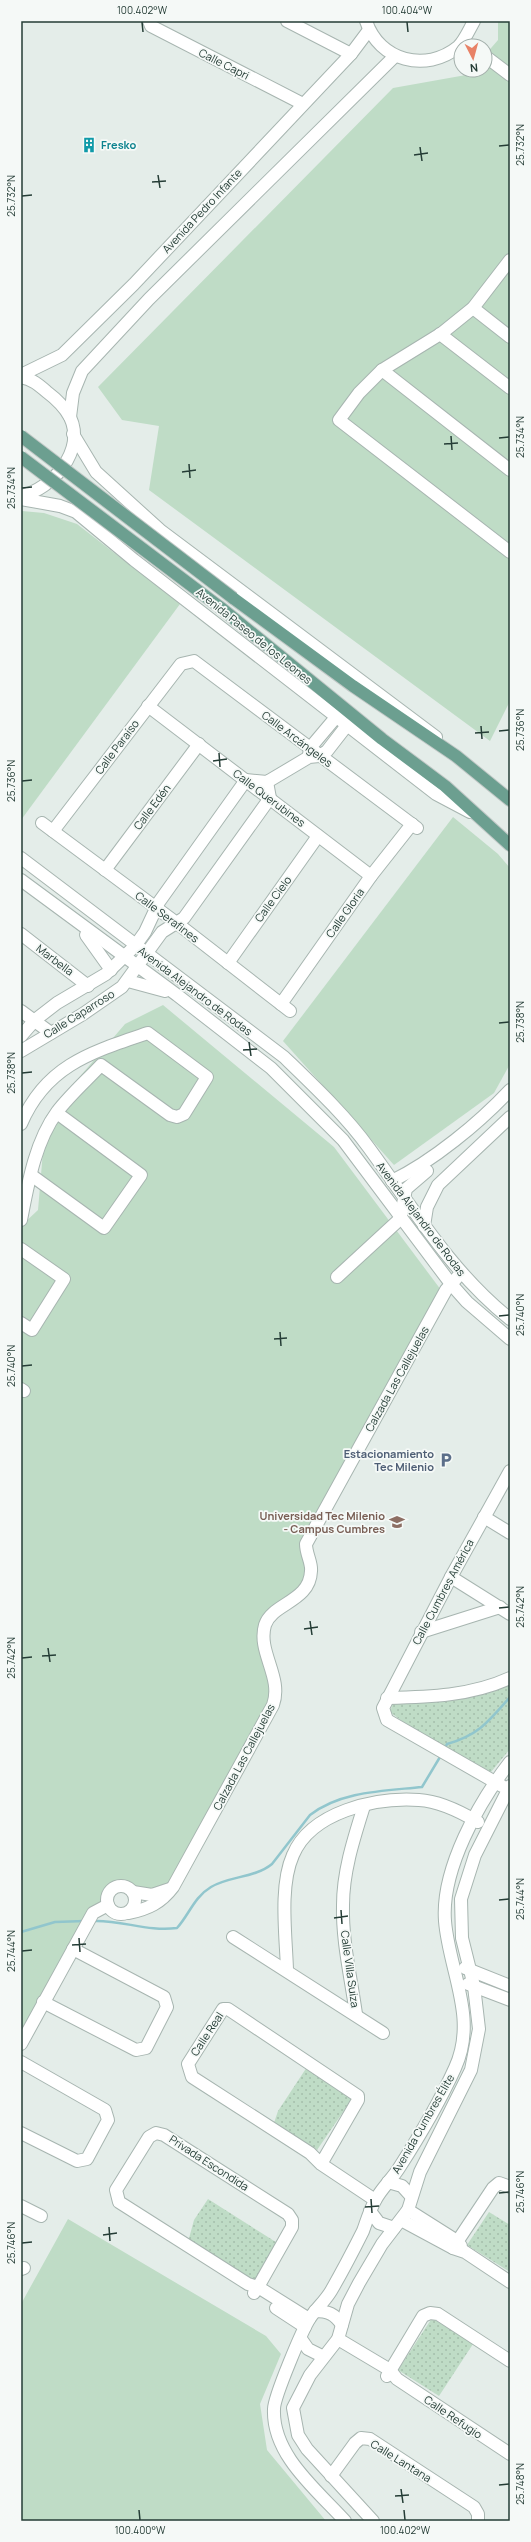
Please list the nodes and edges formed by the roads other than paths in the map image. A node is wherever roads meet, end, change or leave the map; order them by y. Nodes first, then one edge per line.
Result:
1 (149, 21) edge
2 (287, 21) edge
3 (474, 21) edge
4 (367, 25) edge
5 (470, 38) edge
6 (453, 51) edge
7 (351, 54) junction
8 (395, 56) junction
9 (493, 62) edge
10 (510, 75) edge
11 (303, 104) junction
12 (510, 260) edge
13 (473, 308) junction
14 (440, 334) junction
15 (510, 337) edge
16 (382, 370) junction
17 (21, 376) edge
18 (510, 388) edge
19 (70, 417) junction
20 (73, 434) junction
21 (21, 436) edge
22 (21, 457) edge
23 (510, 470) edge
24 (21, 497) edge
25 (160, 530) junction
26 (510, 552) edge
27 (134, 560) junction
28 (181, 664) joint
29 (148, 706) junction
30 (337, 716) junction
31 (348, 724) junction
32 (199, 744) junction
33 (313, 754) junction
34 (456, 756) junction
35 (246, 780) junction
36 (267, 782) junction
37 (270, 798) junction
38 (510, 800) edge
39 (484, 819) junction
40 (42, 823) dead end
41 (414, 826) joint
42 (53, 831) junction
43 (318, 836) junction
44 (510, 845) edge
45 (21, 858) edge
46 (105, 870) junction
47 (371, 876) junction
48 (21, 880) edge
49 (156, 908) junction
50 (67, 915) junction
51 (178, 924) junction
52 (21, 934) edge
53 (135, 946) junction
54 (146, 953) junction
55 (124, 957) junction
56 (228, 963) junction
57 (137, 967) junction
58 (113, 968) junction
59 (128, 980) junction
60 (88, 986) junction
61 (177, 995) junction
62 (285, 1007) joint
63 (21, 1011) edge
64 (35, 1020) junction
65 (51, 1032) junction
66 (21, 1036) edge
67 (21, 1051) edge
68 (510, 1090) edge
69 (57, 1113) junction
70 (510, 1117) edge
71 (21, 1124) edge
72 (444, 1148) junction
73 (427, 1171) junction
74 (31, 1175) junction
75 (392, 1181) junction
76 (438, 1185) junction
77 (404, 1198) junction
78 (400, 1219) junction
79 (21, 1220) edge
80 (424, 1226) junction
81 (21, 1248) edge
82 (461, 1274) junction
83 (337, 1277) dead end
84 (451, 1284) junction
85 (510, 1319) edge
86 (21, 1323) edge
87 (510, 1338) edge
88 (510, 1471) edge
89 (484, 1517) junction
90 (510, 1533) edge
91 (450, 1577) junction
92 (505, 1610) edge
93 (422, 1632) junction
94 (510, 1678) edge
95 (387, 1698) junction
96 (510, 1762) edge
97 (496, 1782) junction
98 (509, 1789) edge
99 (364, 1806) junction
100 (472, 1819) junction
101 (487, 1827) junction
102 (173, 1887) junction
103 (133, 1892) junction
104 (108, 1905) junction
105 (128, 1913) junction
106 (233, 1937) dead end
107 (73, 1950) junction
108 (454, 1963) junction
109 (287, 1970) junction
110 (470, 1970) junction
111 (459, 1981) junction
112 (474, 1986) junction
113 (510, 1986) edge
114 (510, 2000) edge
115 (43, 2002) junction
116 (356, 2014) junction
117 (383, 2033) dead end
118 (21, 2044) edge
119 (21, 2062) edge
120 (437, 2100) junction
121 (452, 2108) junction
122 (21, 2133) edge
123 (323, 2160) junction
124 (388, 2182) junction
125 (510, 2187) edge
126 (411, 2196) junction
127 (375, 2201) junction
128 (21, 2206) edge
129 (41, 2216) dead end
130 (401, 2219) junction
131 (455, 2244) junction
132 (510, 2282) edge
133 (253, 2288) junction
134 (310, 2319) junction
135 (342, 2325) junction
136 (301, 2339) junction
137 (335, 2342) junction
138 (322, 2356) junction
139 (510, 2361) edge
140 (391, 2375) junction
141 (274, 2406) junction
142 (293, 2408) junction
143 (510, 2454) edge
144 (331, 2476) junction
145 (478, 2518) edge
146 (345, 2521) edge
147 (372, 2521) edge

1 - 11 street, Calle Capri
2 - 7 street
3 - 5 street
4 - 7 street, Avenida Pedro Infante
4 - 8 street
6 - 8 street
7 - 11 street, Avenida Pedro Infante
8 - 19 street
9 - 10 street
11 - 17 street, Avenida Pedro Infante
12 - 13 street
13 - 14 street
13 - 15 street
14 - 16 street
14 - 18 street
16 - 23 street
16 - 26 street
17 - 19 street
19 - 20 street
20 - 24 street
20 - 25 street, Avenida Paseo de los Leones
21 - 34 main road, Avenida Paseo de los Leones, bridge
22 - 39 main road, Avenida Paseo de los Leones, bridge
24 - 27 street, Avenida Paseo de los Leones
25 - 27 street
25 - 34 street, Avenida Paseo de los Leones
27 - 30 street, Avenida Paseo de los Leones
28 - 29 street, Calle Paraíso
28 - 33 street, Calle Arcángeles
29 - 32 street, Calle Querubines
29 - 42 street, Calle Paraíso
30 - 31 street, Avenida Paseo de los Leones
30 - 33 street
31 - 33 street
31 - 39 street, Avenida Paseo de los Leones
32 - 35 street, Calle Querubines
32 - 46 street, Calle Edén
33 - 36 street
33 - 41 street, Calle Arcángeles
34 - 38 main road, Avenida Paseo de los Leones
35 - 36 street
35 - 37 street, Calle Querubines
35 - 49 street, Calle Caparroso
36 - 37 street
37 - 43 street, Calle Querubines
37 - 51 street
39 - 44 main road, Avenida Paseo de los Leones
40 - 42 street, Calle Serafines
41 - 47 street, Calle Gloria
42 - 46 street, Calle Serafines
43 - 47 street, Calle Querubines
43 - 56 street, Calle Cielo
45 - 53 street, Avenida Alejandro de Rodas
46 - 49 street, Calle Serafines
47 - 62 street, Calle Gloria
48 - 50 street, Avenida Alejandro de Rodas
49 - 51 street, Calle Serafines
49 - 53 street, Calle Caparroso
50 - 55 street, Avenida Alejandro de Rodas
50 - 58 street
51 - 54 street, Calle Caparroso
51 - 56 street, Calle Serafines
52 - 60 street, Marbella
53 - 54 street, Avenida Alejandro de Rodas
53 - 55 street, Calle Caparroso
54 - 57 street, Calle Caparroso
54 - 75 street, Avenida Alejandro de Rodas
55 - 57 street, Avenida Alejandro de Rodas
55 - 58 street, Calle Caparroso
56 - 62 street, Calle Serafines
57 - 59 street, Calle Caparroso
57 - 61 street, Avenida Alejandro de Rodas
58 - 60 street, Calle Caparroso
59 - 61 street
59 - 65 street, Calle Caparroso
60 - 64 street, Calle Caparroso
61 - 78 street, Avenida Alejandro de Rodas
63 - 64 street
64 - 65 street
64 - 66 street, Calle Caparroso
65 - 67 street, Calle Caparroso
68 - 72 street
69 - 71 street
69 - 74 street
69 - 74 street
70 - 76 street
72 - 73 street
72 - 75 street
73 - 76 street
73 - 77 street
74 - 79 street
75 - 77 street, Avenida Alejandro de Rodas
76 - 80 street
77 - 78 street
77 - 80 street, Avenida Alejandro de Rodas
78 - 83 street
78 - 84 street, Avenida Alejandro de Rodas
80 - 82 street, Avenida Alejandro de Rodas
81 - 86 street
82 - 84 street, Calzada Las Callejuelas
82 - 85 street, Avenida Alejandro de Rodas
84 - 87 street, Avenida Alejandro de Rodas
84 - 102 street, Calzada Las Callejuelas
88 - 89 street, Calle Cumbres América
89 - 90 street
89 - 91 street, Calle Cumbres América
91 - 92 street
91 - 93 street, Calle Cumbres América
92 - 93 street
93 - 95 street, Calle Cumbres América
94 - 95 street
95 - 97 street, Calle Cumbres América
96 - 97 street, Avenida Cumbres Élite
97 - 98 street
97 - 100 street, Avenida Cumbres Élite
98 - 101 street, Avenida Cumbres Élite
99 - 100 street
99 - 109 street
99 - 116 street, Calle Villa Suiza
100 - 101 street
100 - 108 street, Avenida Cumbres Élite
101 - 110 street, Avenida Cumbres Élite
102 - 103 street
102 - 105 street, Calzada Las Callejuelas
103 - 104 street
103 - 105 street
104 - 105 street
104 - 107 street
106 - 109 street
107 - 115 street
107 - 115 street
108 - 110 street
108 - 111 street, Avenida Cumbres Élite
109 - 116 street
110 - 112 street, Avenida Cumbres Élite
110 - 113 street
111 - 112 street
111 - 120 street, Avenida Cumbres Élite
112 - 114 street
112 - 121 street, Avenida Cumbres Élite
115 - 118 street
116 - 117 street
119 - 122 street
120 - 121 street
120 - 124 street, Avenida Cumbres Élite
121 - 126 street, Avenida Cumbres Élite
123 - 123 street, Calle Real
123 - 127 street, Calle Real
124 - 126 street
124 - 127 street, Avenida Cumbres Élite
125 - 131 street
126 - 130 street, Avenida Cumbres Élite
127 - 130 street
127 - 134 street, Avenida Cumbres Élite
128 - 129 street
130 - 131 street
130 - 135 street, Avenida Cumbres Élite
131 - 132 street
133 - 133 street, Privada Escondida
133 - 134 street, Privada Escondida
134 - 135 street
134 - 136 street, Avenida Cumbres Élite
135 - 137 street, Avenida Cumbres Élite
136 - 138 street
136 - 141 street, Avenida Cumbres Élite
137 - 138 street
137 - 140 street, Calle Refugio
138 - 142 street
139 - 140 street
140 - 143 street, Calle Refugio
141 - 142 street
141 - 146 street, Avenida Cumbres Élite
142 - 144 street
144 - 145 street, Calle Lantana
144 - 147 street

